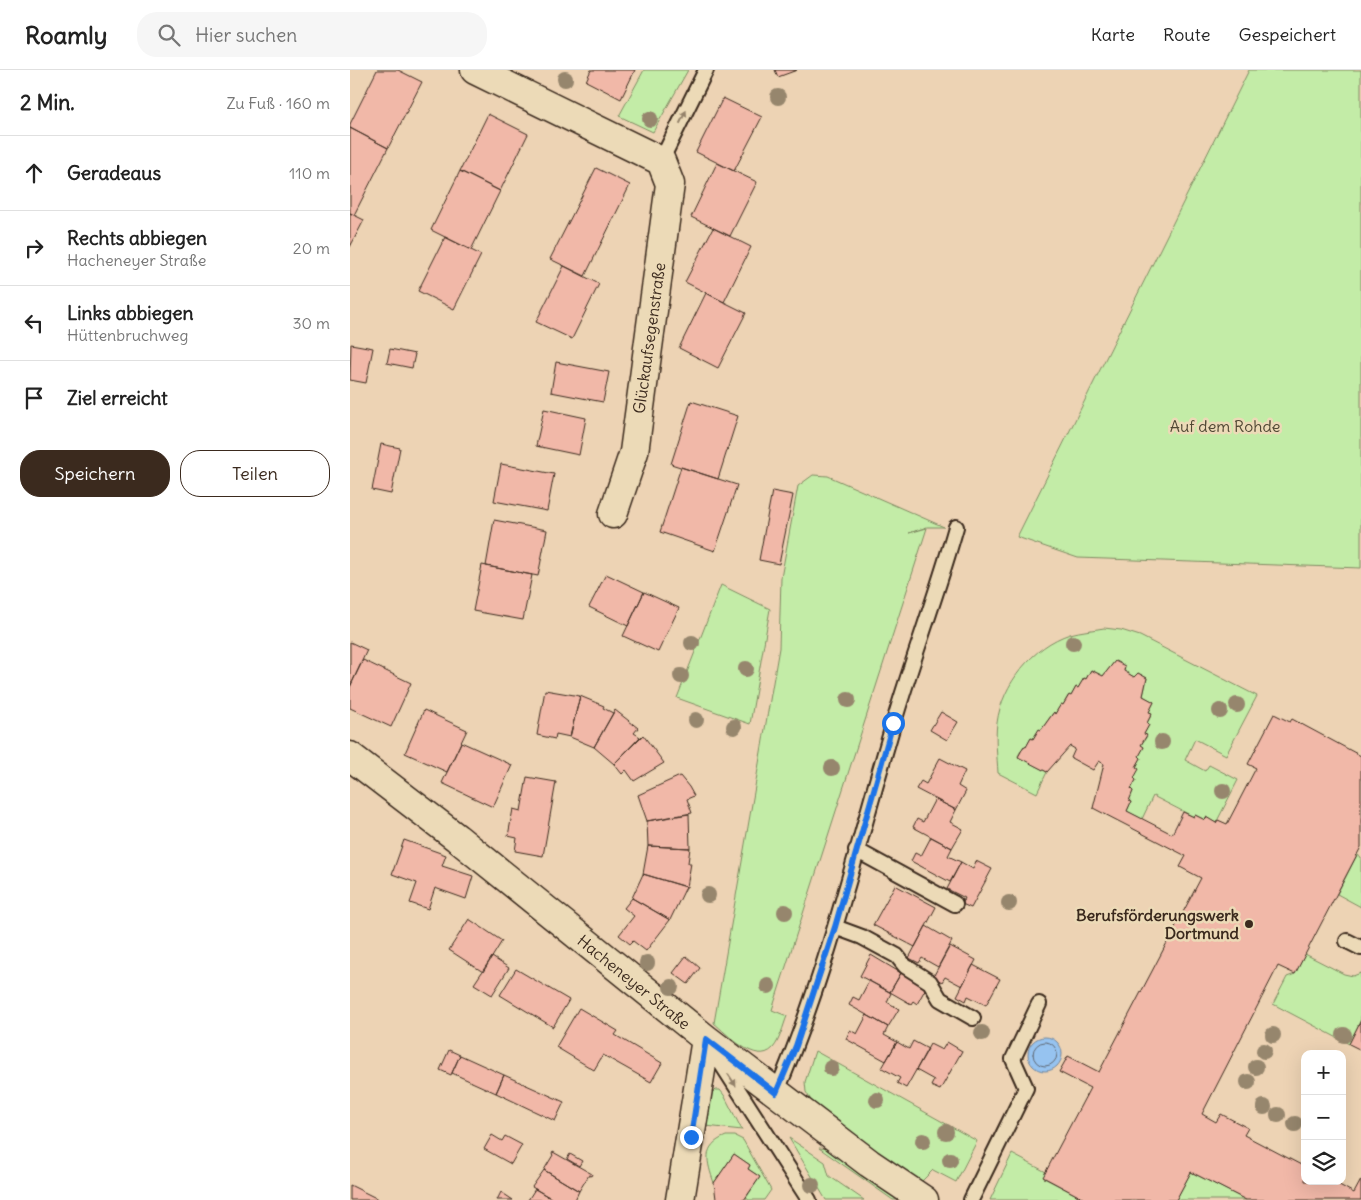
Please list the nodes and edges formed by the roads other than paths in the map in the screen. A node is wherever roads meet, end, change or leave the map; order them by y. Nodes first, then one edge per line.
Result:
1 (475, 70) edge
2 (706, 70) edge
3 (661, 161) junction
4 (613, 514) dead end
5 (956, 527) dead end
6 (350, 756) edge
7 (856, 850) junction
8 (956, 904) dead end
9 (835, 927) junction
10 (1348, 941) dead end
11 (1361, 948) edge
12 (1039, 1004) dead end
13 (973, 1018) dead end
14 (706, 1039) junction
15 (776, 1093) junction
16 (680, 1200) edge
17 (809, 1200) edge
18 (924, 1200) edge
19 (972, 1200) edge

1 - 3 street
3 -> 2 lane
3 - 4 street, Glückaufsegenstraße
5 - 7 lane
6 - 14 street, Hacheneyer Straße
7 - 8 lane
7 - 9 lane
9 - 13 lane
9 - 15 lane
10 - 11 lane
12 - 19 lane
14 - 15 street, Hacheneyer Straße
14 - 16 street
14 -> 17 lane
15 - 18 street, Hacheneyer Straße

